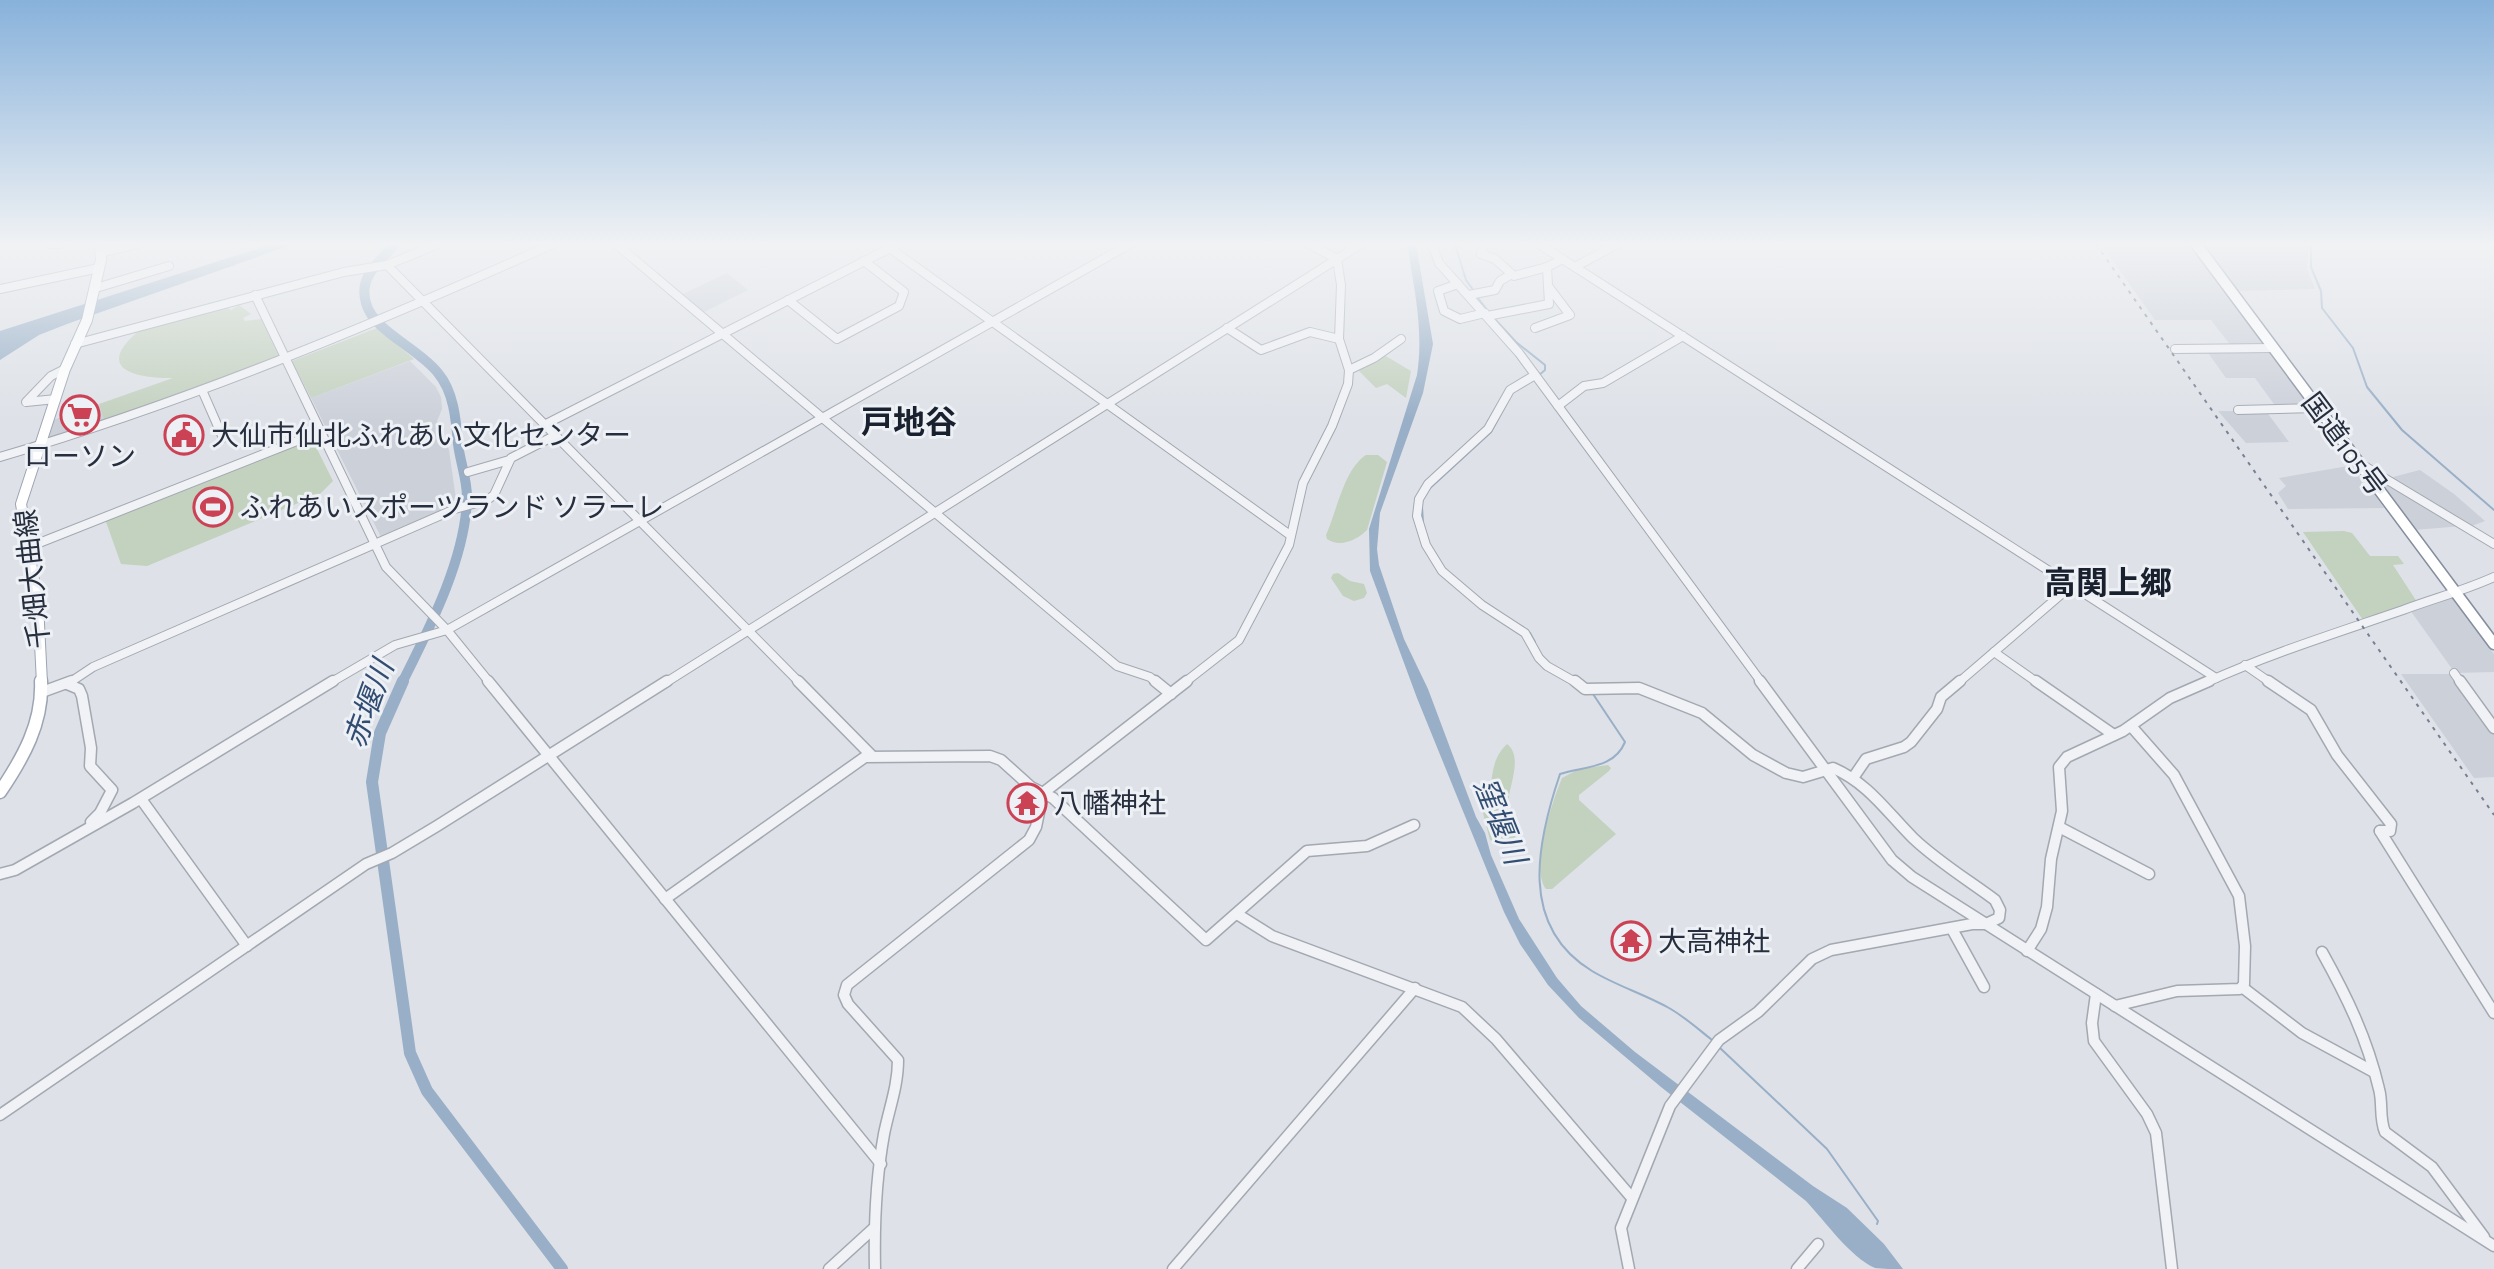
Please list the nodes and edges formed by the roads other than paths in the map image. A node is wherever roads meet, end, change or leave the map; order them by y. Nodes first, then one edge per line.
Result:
1 (91, 303) edge
2 (226, 303) edge
3 (260, 303) edge
4 (420, 303) edge
5 (424, 303) edge
6 (686, 303) edge
7 (782, 303) edge
8 (792, 303) edge
9 (900, 303) edge
10 (967, 303) edge
11 (1024, 303) edge
12 (1267, 303) edge
13 (1340, 303) edge
14 (1441, 303) edge
15 (1477, 303) edge
16 (1547, 303) edge
17 (1561, 303) edge
18 (1632, 303) edge
19 (2240, 303) edge
20 (1488, 315) junction
21 (992, 321) junction
22 (373, 324) joint
23 (1227, 328) junction
24 (1535, 328) dead end
25 (723, 334) junction
26 (1683, 336) junction
27 (1339, 339) junction
28 (1401, 339) dead end
29 (75, 344) junction
30 (2274, 348) junction
31 (2175, 349) dead end
32 (286, 359) junction
33 (65, 369) junction
34 (1349, 370) junction
35 (1536, 377) junction
36 (202, 390) junction
37 (56, 399) junction
38 (1108, 404) junction
39 (1558, 406) junction
40 (2318, 408) junction
41 (2238, 410) dead end
42 (822, 418) junction
43 (544, 425) junction
44 (322, 431) junction
45 (554, 436) junction
46 (223, 438) dead end
47 (40, 446) junction
48 (0, 457) edge
49 (509, 460) junction
50 (2358, 463) junction
51 (468, 472) dead end
52 (934, 513) junction
53 (640, 521) junction
54 (1290, 535) junction
55 (376, 543) junction
56 (2494, 544) edge
57 (29, 547) junction
58 (2494, 577) edge
59 (2072, 585) junction
60 (2457, 594) junction
61 (447, 630) junction
62 (747, 630) junction
63 (2494, 644) edge
64 (1994, 652) junction
65 (2245, 665) junction
66 (2454, 673) dead end
67 (2216, 678) junction
68 (66, 684) junction
69 (42, 692) junction
70 (1171, 694) junction
71 (2131, 726) junction
72 (2494, 728) edge
73 (2114, 735) junction
74 (871, 755) junction
75 (549, 756) junction
76 (1824, 769) junction
77 (1853, 778) junction
78 (0, 792) edge
79 (1043, 793) junction
80 (141, 799) junction
81 (1415, 825) dead end
82 (2059, 827) junction
83 (85, 829) junction
84 (0, 874) edge
85 (2149, 874) dead end
86 (665, 899) junction
87 (1237, 914) junction
88 (1986, 925) junction
89 (1952, 929) junction
90 (247, 946) junction
91 (2027, 951) junction
92 (2322, 953) dead end
93 (1984, 987) dead end
94 (2242, 987) junction
95 (1415, 988) junction
96 (2096, 994) junction
97 (2115, 1006) junction
98 (2494, 1013) edge
99 (2374, 1072) junction
100 (0, 1115) edge
101 (880, 1164) junction
102 (1632, 1199) junction
103 (874, 1228) junction
104 (1818, 1244) dead end
105 (2492, 1245) edge
106 (830, 1269) edge
107 (875, 1269) edge
108 (1173, 1269) edge
109 (1629, 1269) edge
110 (1797, 1269) edge
111 (2172, 1269) edge

1 - 29 main road, 千畑大曲線
2 - 29 street
3 - 32 street
4 - 22 street
5 - 43 street
6 - 25 street
7 - 25 street
8 - 9 street
10 - 21 street
11 - 21 street
12 - 23 street
13 - 27 street
14 - 20 street
15 - 20 street
16 - 20 street
17 - 24 street
18 - 26 street
19 - 30 highway, 国道105号
20 - 35 street
21 - 38 street
21 - 42 street
22 - 32 street
23 - 27 street
23 - 38 street
25 - 42 street
25 - 43 street
26 - 39 street
26 - 59 street
27 - 34 street
28 - 34 street
29 - 33 main road, 千畑大曲線
30 - 31 street
30 - 40 highway, 国道105号
32 - 36 street
32 - 44 street
33 - 37 main road, 千畑大曲線
33 - 37 street
34 - 54 street
35 - 39 street
35 - 76 street
36 - 46 street
36 - 47 street
37 - 47 main road, 千畑大曲線
38 - 52 street
38 - 54 street
39 - 76 street
40 - 41 street
40 - 50 highway, 国道105号
42 - 52 street
42 - 53 street
43 - 45 street
44 - 55 street
44 - 57 street
45 - 49 street
45 - 53 street
47 - 48 street
47 - 57 main road, 千畑大曲線
49 - 51 street
49 - 55 street
50 - 56 street
50 - 60 highway, 国道105号
52 - 62 street
52 - 70 street
53 - 61 street
53 - 62 street
54 - 70 street
55 - 61 street
55 - 68 street
57 - 69 main road, 千畑大曲線
58 - 60 street
59 - 64 street
59 - 67 street
60 - 63 highway, 国道105号
60 - 65 street
61 - 75 street
61 - 80 street
62 - 74 street
62 - 75 street
64 - 73 street
64 - 77 street
65 - 67 street
65 - 98 street
66 - 72 street
67 - 71 street
68 - 69 street
68 - 83 street
69 - 78 main road, 千畑大曲線
70 - 79 street
71 - 73 street
71 - 94 street
73 - 82 street
74 - 79 street
74 - 86 street
75 - 86 street
75 - 90 street
76 - 77 street
76 - 88 street
77 - 88 street
79 - 87 street
79 - 101 street
80 - 83 street
80 - 90 street
81 - 87 street
82 - 85 street
82 - 91 street
83 - 84 street
86 - 101 street
87 - 95 street
88 - 89 street
88 - 91 street
89 - 93 street
89 - 102 street
90 - 100 street
91 - 96 street
92 - 99 street
94 - 97 street
94 - 99 street
95 - 102 street
95 - 108 street
96 - 97 street
96 - 111 street
97 - 105 street
99 - 105 street
101 - 103 street
102 - 109 street
103 - 106 street
103 - 107 street
104 - 110 street

